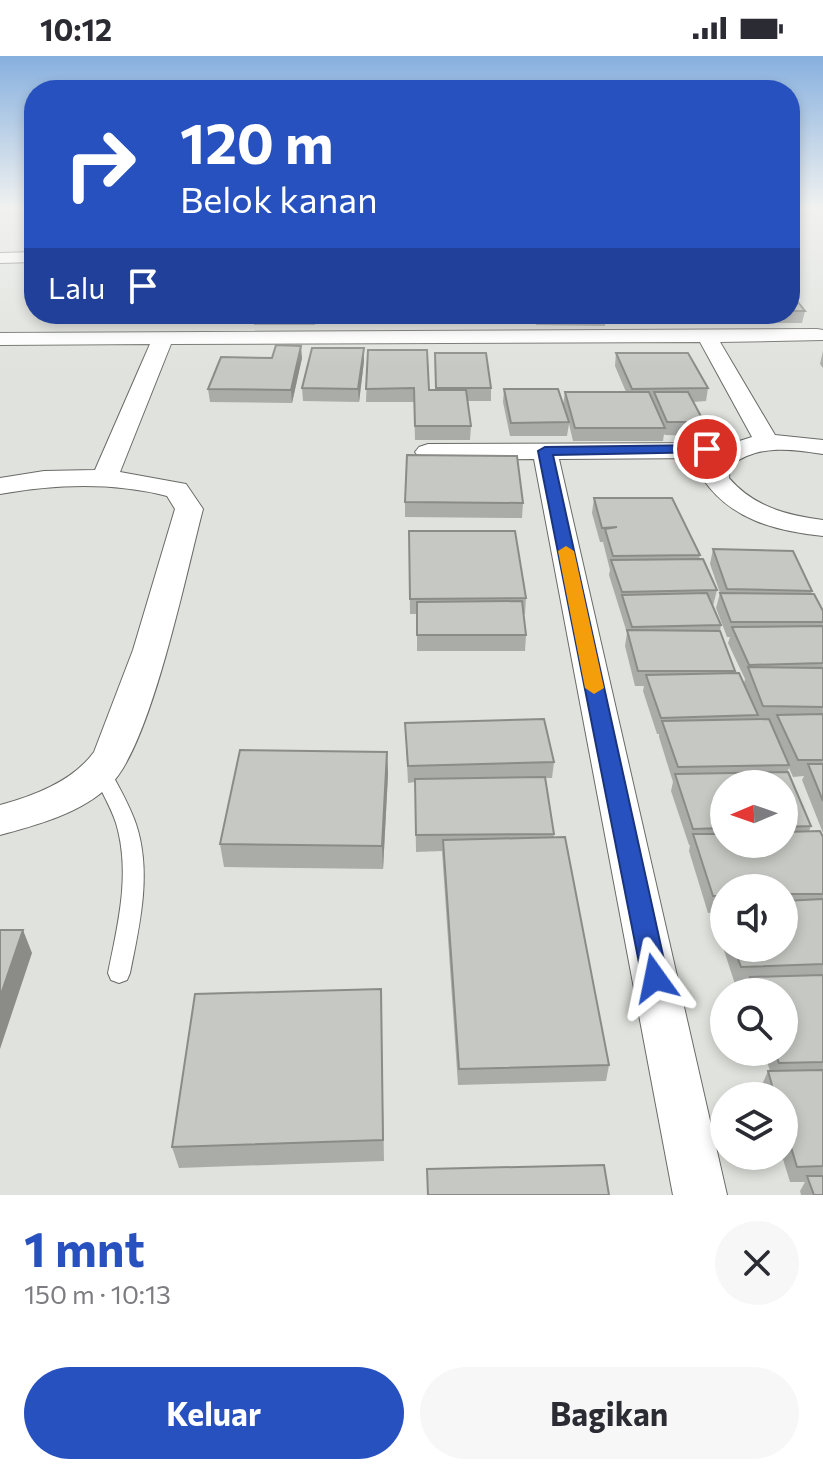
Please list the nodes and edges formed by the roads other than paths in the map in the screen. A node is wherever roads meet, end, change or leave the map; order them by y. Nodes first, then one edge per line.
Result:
1 (821, 333) edge
2 (707, 336) junction
3 (0, 339) edge
4 (162, 340) junction
5 (767, 442) junction
6 (823, 447) edge
7 (732, 450) junction
8 (545, 451) junction
9 (428, 452) edge
10 (104, 478) junction
11 (0, 486) edge
12 (823, 528) edge
13 (101, 772) junction
14 (0, 820) edge
15 (119, 973) dead end
16 (700, 1195) edge

1 - 2 street
2 - 4 street
2 - 5 street
3 - 4 street
4 - 10 street
5 - 6 street
5 - 7 street
7 - 8 street
7 - 12 street
8 - 9 street
8 - 16 street
10 - 11 street
10 - 13 street
13 - 14 street
13 - 15 lane

